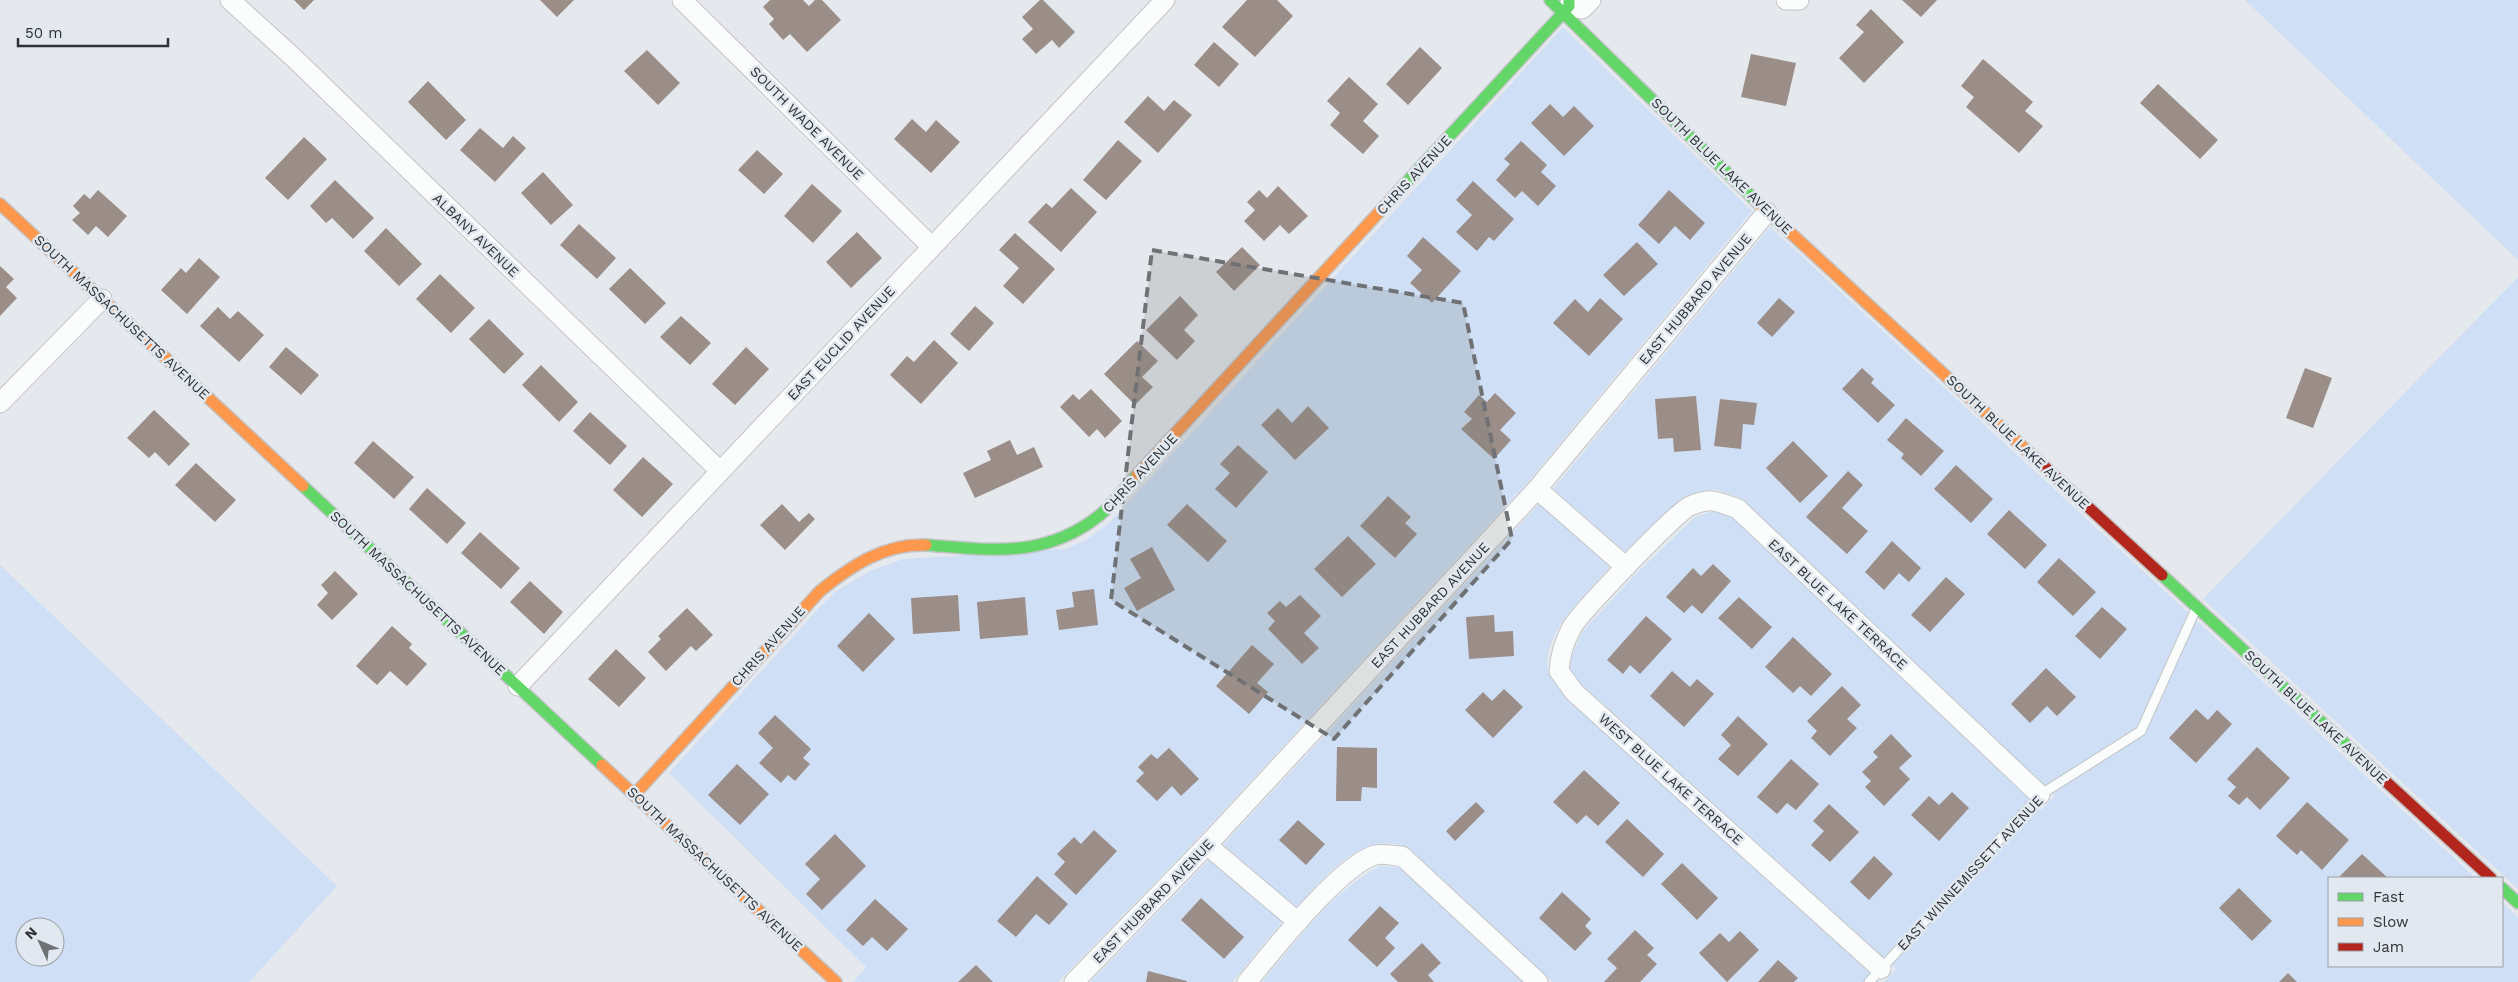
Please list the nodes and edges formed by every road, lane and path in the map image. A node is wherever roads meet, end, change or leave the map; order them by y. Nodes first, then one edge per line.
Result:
1 (230, 0) edge
2 (682, 0) edge
3 (1165, 0) edge
4 (1550, 0) edge
5 (1590, 0) edge
6 (1786, 0) edge
7 (1799, 0) edge
8 (1567, 6) edge
9 (0, 204) edge
10 (1768, 212) junction
11 (932, 247) junction
12 (102, 299) junction
13 (0, 404) edge
14 (720, 471) junction
15 (1537, 489) junction
16 (1626, 567) junction
17 (2197, 607) junction
18 (518, 686) junction
19 (634, 794) junction
20 (2040, 795) junction
21 (1207, 845) junction
22 (2490, 877) edge
23 (2503, 889) edge
24 (2518, 903) edge
25 (1298, 922) junction
26 (1875, 975) edge
27 (836, 982) edge
28 (1074, 982) edge
29 (1247, 982) edge
30 (1538, 982) edge

1 - 14 street, ALBANY AVENUE
2 - 11 street, SOUTH WADE AVENUE
3 - 11 street, EAST EUCLID AVENUE
4 - 8 street, SOUTH BLUE LAKE AVENUE
5 - 8 street
6 - 7 street
8 - 10 street, SOUTH BLUE LAKE AVENUE
8 - 19 street, CHRIS AVENUE
9 - 12 street, SOUTH MASSACHUSETTS AVENUE
10 - 15 street, EAST HUBBARD AVENUE
10 - 17 street, SOUTH BLUE LAKE AVENUE
11 - 14 street, EAST EUCLID AVENUE
12 - 13 street
12 - 18 street, SOUTH MASSACHUSETTS AVENUE
14 - 18 street, EAST EUCLID AVENUE
15 - 16 street
15 - 21 street, EAST HUBBARD AVENUE
16 - 20 street, EAST BLUE LAKE TERRACE
16 - 26 street, WEST BLUE LAKE TERRACE
17 - 20 lane, EAST WINNEMISSETT AVENUE
17 - 22 street, SOUTH BLUE LAKE AVENUE
18 - 19 street, SOUTH MASSACHUSETTS AVENUE
19 - 27 street, SOUTH MASSACHUSETTS AVENUE
20 - 26 lane, EAST WINNEMISSETT AVENUE
21 - 25 street
21 - 28 street, EAST HUBBARD AVENUE
23 - 24 street
25 - 29 street
25 - 30 street

